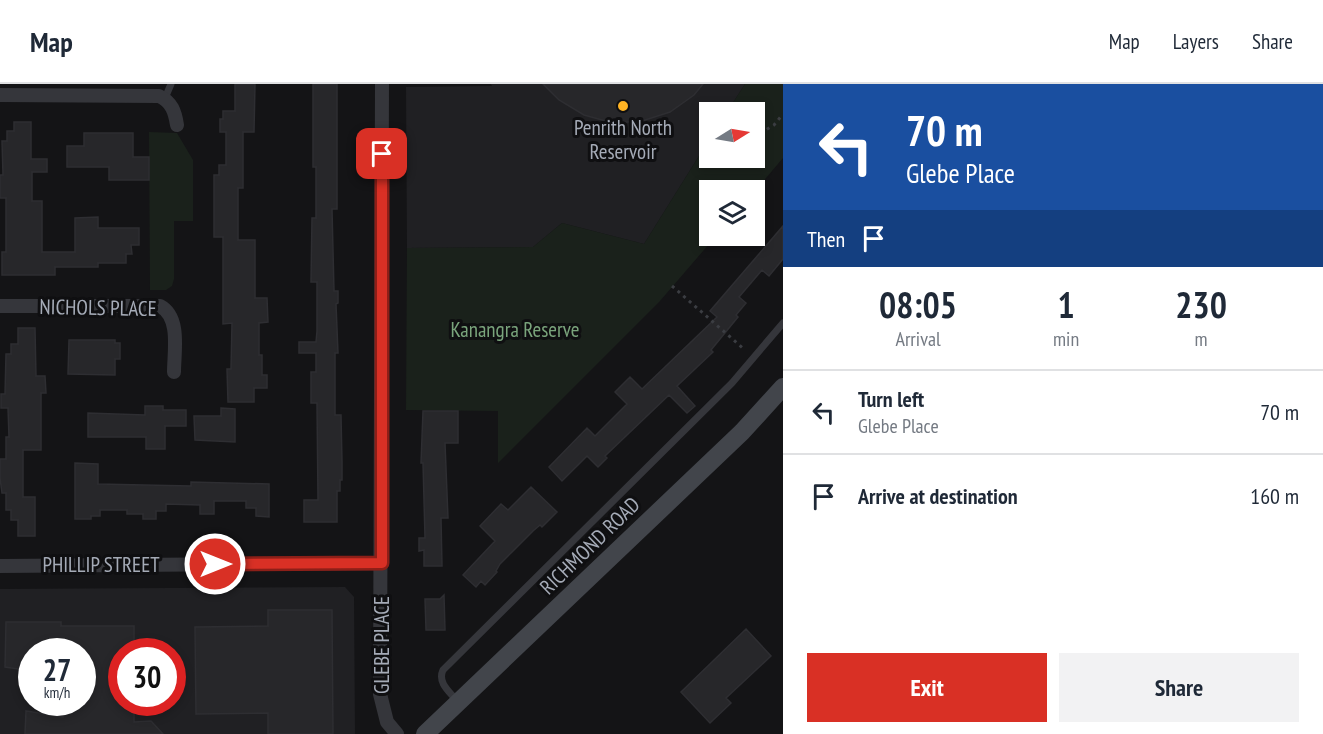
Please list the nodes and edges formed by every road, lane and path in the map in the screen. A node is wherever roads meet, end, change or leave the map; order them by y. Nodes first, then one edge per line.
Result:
1 (171, 84) edge
2 (382, 84) edge
3 (0, 95) edge
4 (165, 98) junction
5 (783, 114) edge
6 (177, 125) dead end
7 (765, 130) edge
8 (672, 286) dead end
9 (0, 306) edge
10 (783, 323) edge
11 (754, 358) junction
12 (174, 372) dead end
13 (783, 387) edge
14 (382, 563) junction
15 (0, 566) edge
16 (459, 704) junction
17 (397, 734) edge
18 (425, 734) edge

1 - 4 lane
2 - 14 street, GLEBE PLACE
3 - 4 street
4 - 6 street
5 - 7 path
8 - 11 path
9 - 12 street, NICHOLS PLACE
10 - 11 lane
11 - 16 lane
13 - 16 street, RICHMOND ROAD
14 - 15 street, PHILLIP STREET
14 - 17 street, GLEBE PLACE
16 - 18 street, RICHMOND ROAD

